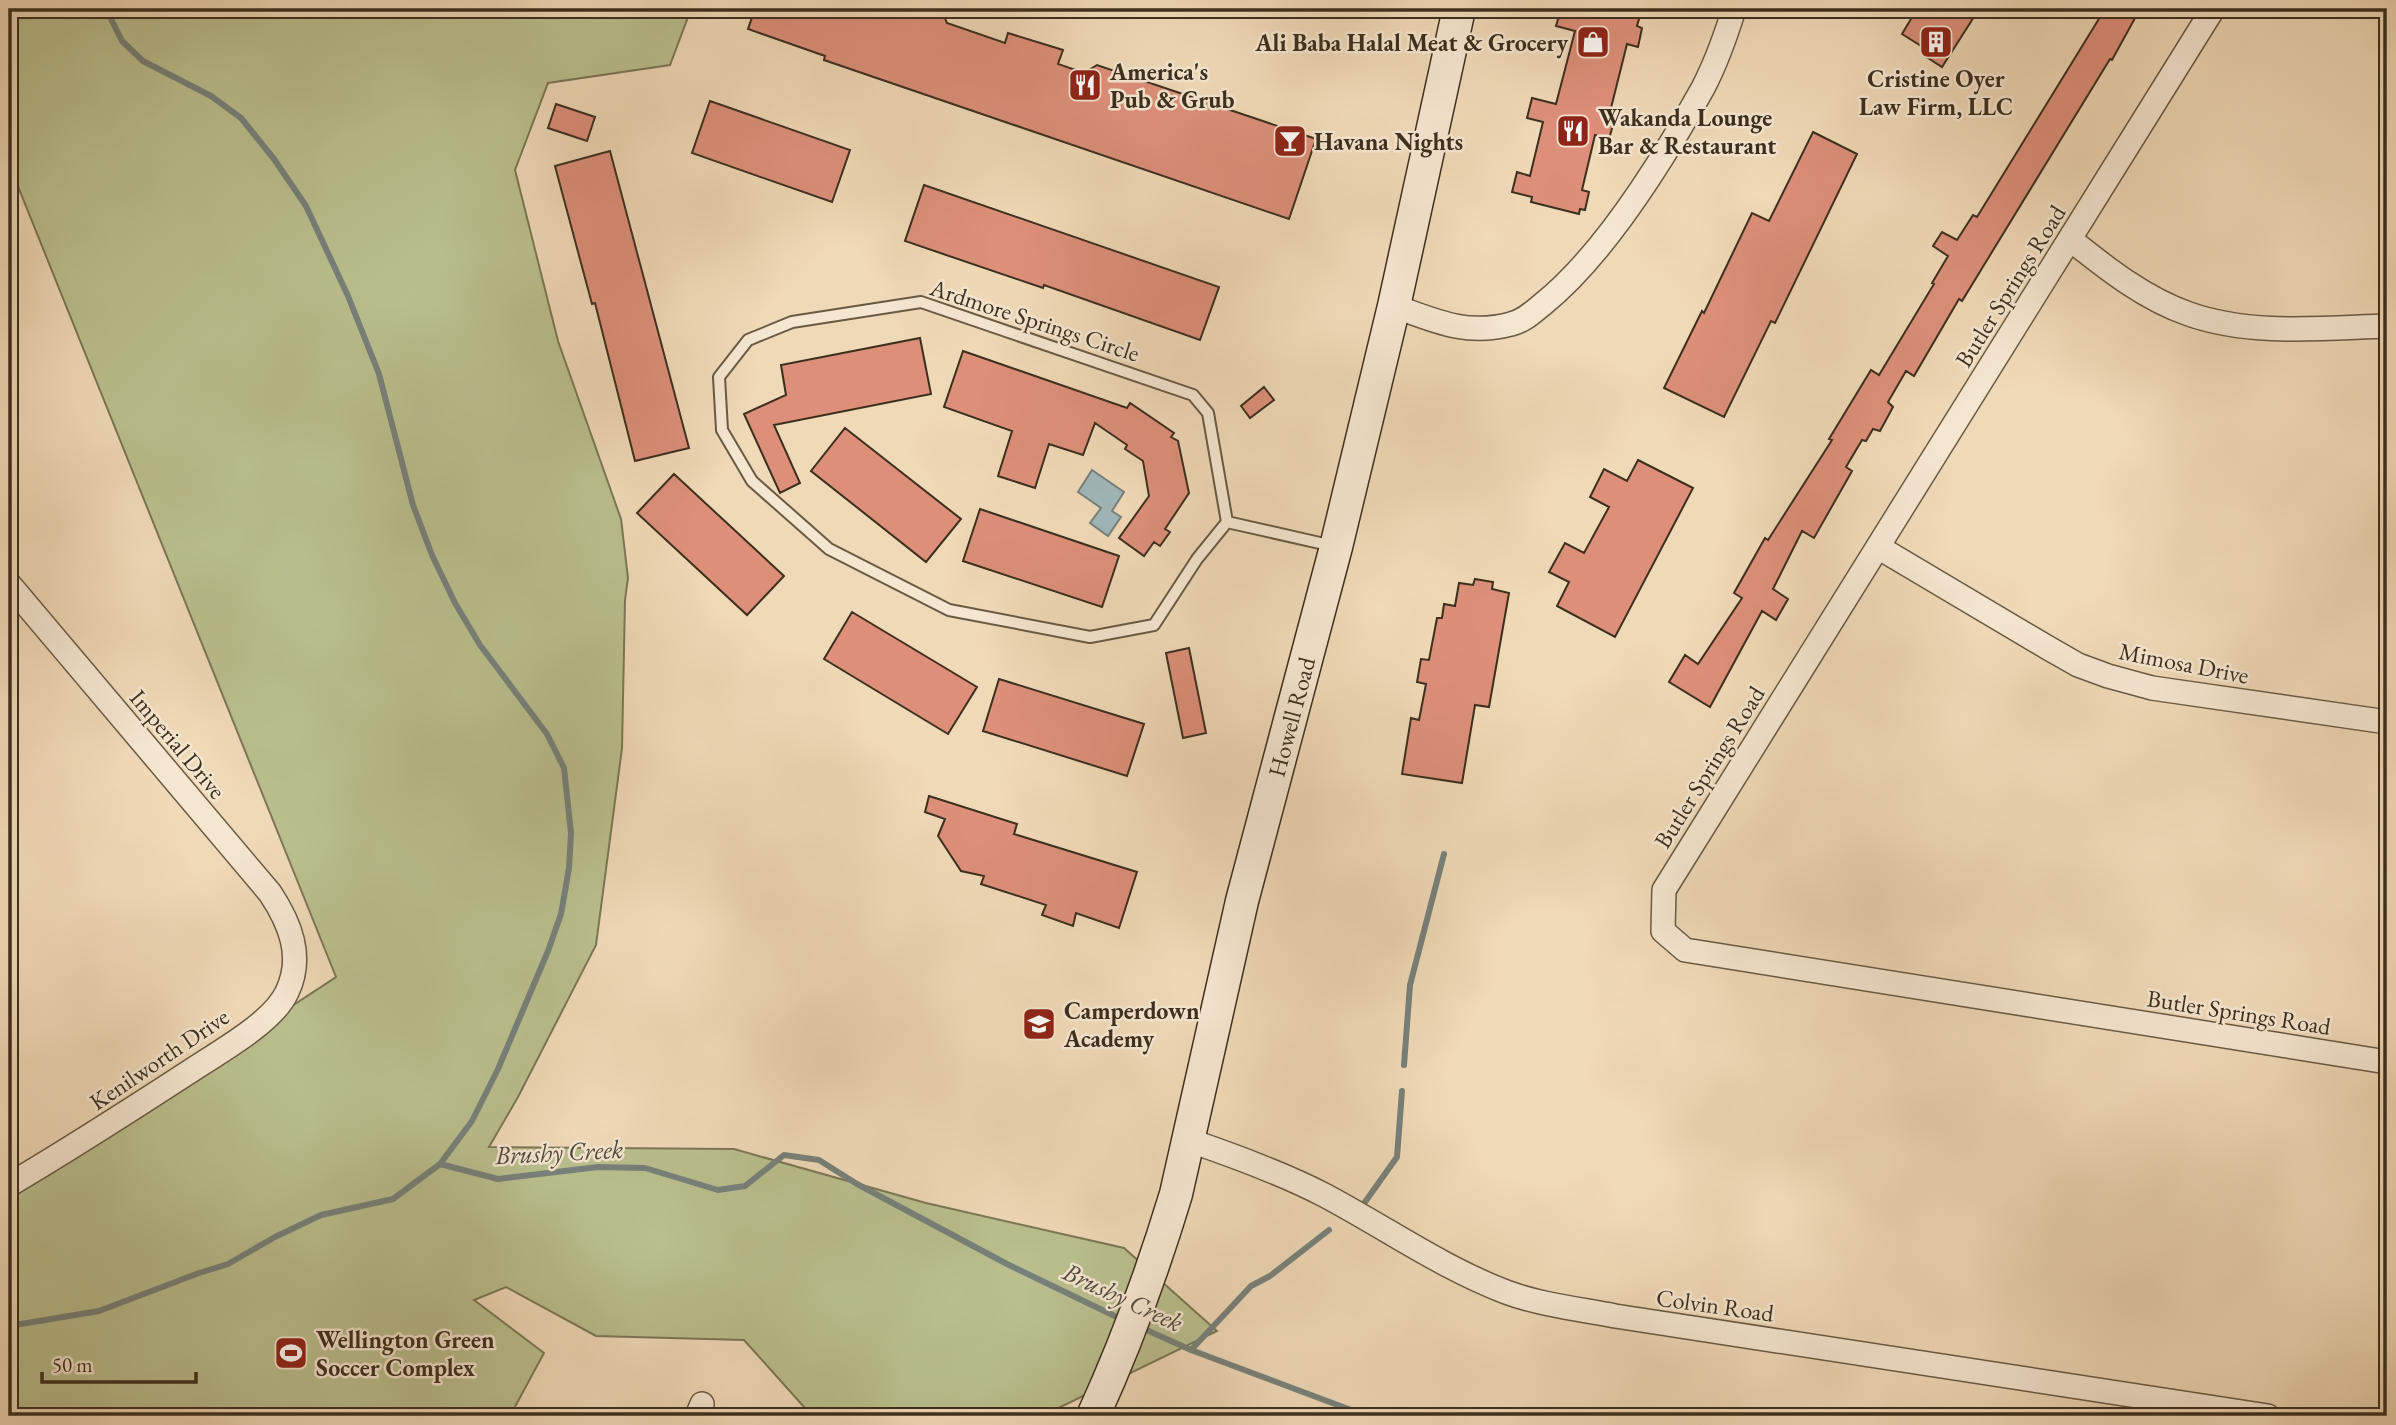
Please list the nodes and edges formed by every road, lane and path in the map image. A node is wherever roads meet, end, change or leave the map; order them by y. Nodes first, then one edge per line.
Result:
1 (1459, 9) edge
2 (1734, 9) edge
3 (2213, 9) edge
4 (2071, 240) junction
5 (1394, 306) junction
6 (2387, 326) edge
7 (1227, 522) junction
8 (1336, 547) junction
9 (1878, 547) junction
10 (9, 584) edge
11 (2387, 722) edge
12 (295, 945) joint
13 (2387, 1062) edge
14 (1188, 1140) junction
15 (9, 1185) edge
16 (2164, 1409) edge
17 (1093, 1416) edge
18 (2268, 1416) edge

1 - 5 main road, Howell Road
2 - 5 street
3 - 4 street, Butler Springs Road
4 - 6 street
4 - 9 street, Butler Springs Road
5 - 8 main road, Howell Road
7 - 7 lane, Ardmore Springs Circle
7 - 8 lane
8 - 14 main road, Howell Road
9 - 11 street, Mimosa Drive
9 - 13 street, Butler Springs Road
10 - 12 street, Imperial Drive
12 - 15 street, Kenilworth Drive
14 - 16 street, Colvin Road
14 - 17 main road, Howell Road
16 - 18 street, Colvin Road

